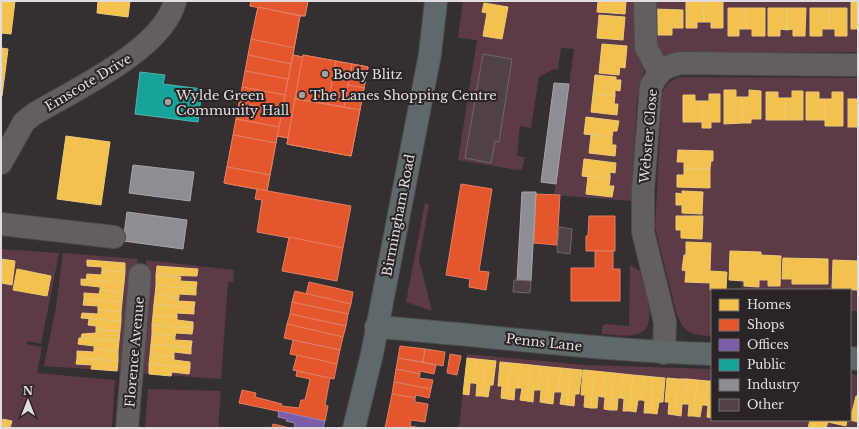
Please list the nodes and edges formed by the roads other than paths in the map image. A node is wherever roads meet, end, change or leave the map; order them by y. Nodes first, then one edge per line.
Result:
1 (175, 1) edge
2 (436, 1) edge
3 (645, 1) edge
4 (858, 64) edge
5 (658, 72) junction
6 (1, 163) edge
7 (1, 224) edge
8 (114, 237) dead end
9 (140, 276) dead end
10 (376, 326) junction
11 (664, 353) junction
12 (711, 354) edge
13 (127, 428) edge
14 (354, 428) edge

1 - 6 street, Emscote Drive
2 - 10 main road, Birmingham Road
3 - 5 street
4 - 5 street, Webster Close
5 - 11 street, Webster Close
7 - 8 street
9 - 13 street, Florence Avenue
10 - 11 main road, Penns Lane
10 - 14 main road, Birmingham Road
11 - 12 main road, Penns Lane

